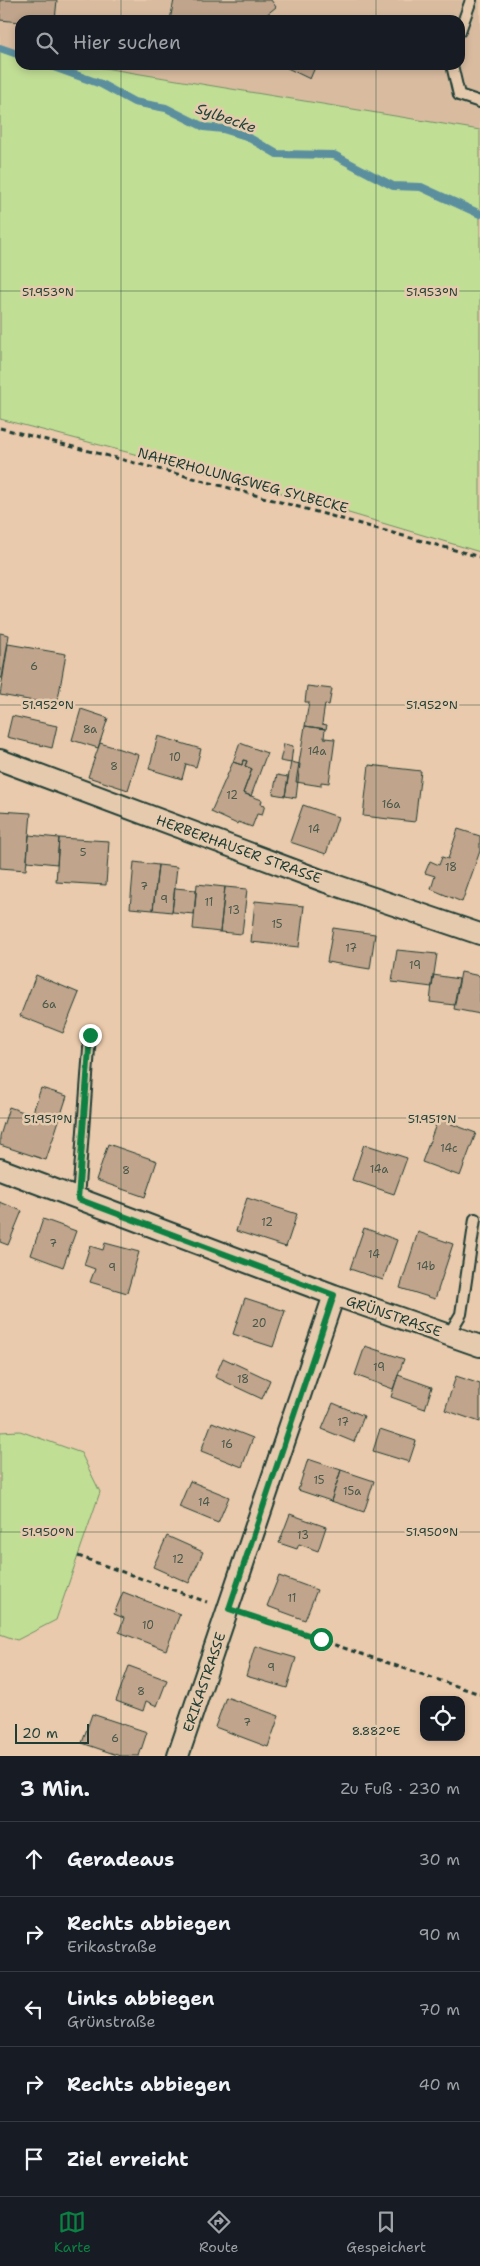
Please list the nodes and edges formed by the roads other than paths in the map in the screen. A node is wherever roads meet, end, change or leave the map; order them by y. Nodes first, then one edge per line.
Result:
1 (471, 0) edge
2 (465, 17) edge
3 (453, 70) edge
4 (480, 102) edge
5 (0, 760) edge
6 (480, 934) edge
7 (90, 1035) dead end
8 (0, 1169) edge
9 (78, 1199) junction
10 (475, 1220) dead end
11 (334, 1295) junction
12 (449, 1334) junction
13 (480, 1346) edge
14 (178, 1756) edge

1 - 2 lane
3 - 4 lane
5 - 6 street, HERBERHAUSER STRASSE
7 - 9 lane
8 - 9 street, GRÜNSTRASSE
9 - 11 street, GRÜNSTRASSE
10 - 12 lane
11 - 12 street, GRÜNSTRASSE
11 - 14 street, ERIKASTRASSE
12 - 13 street, GRÜNSTRASSE

